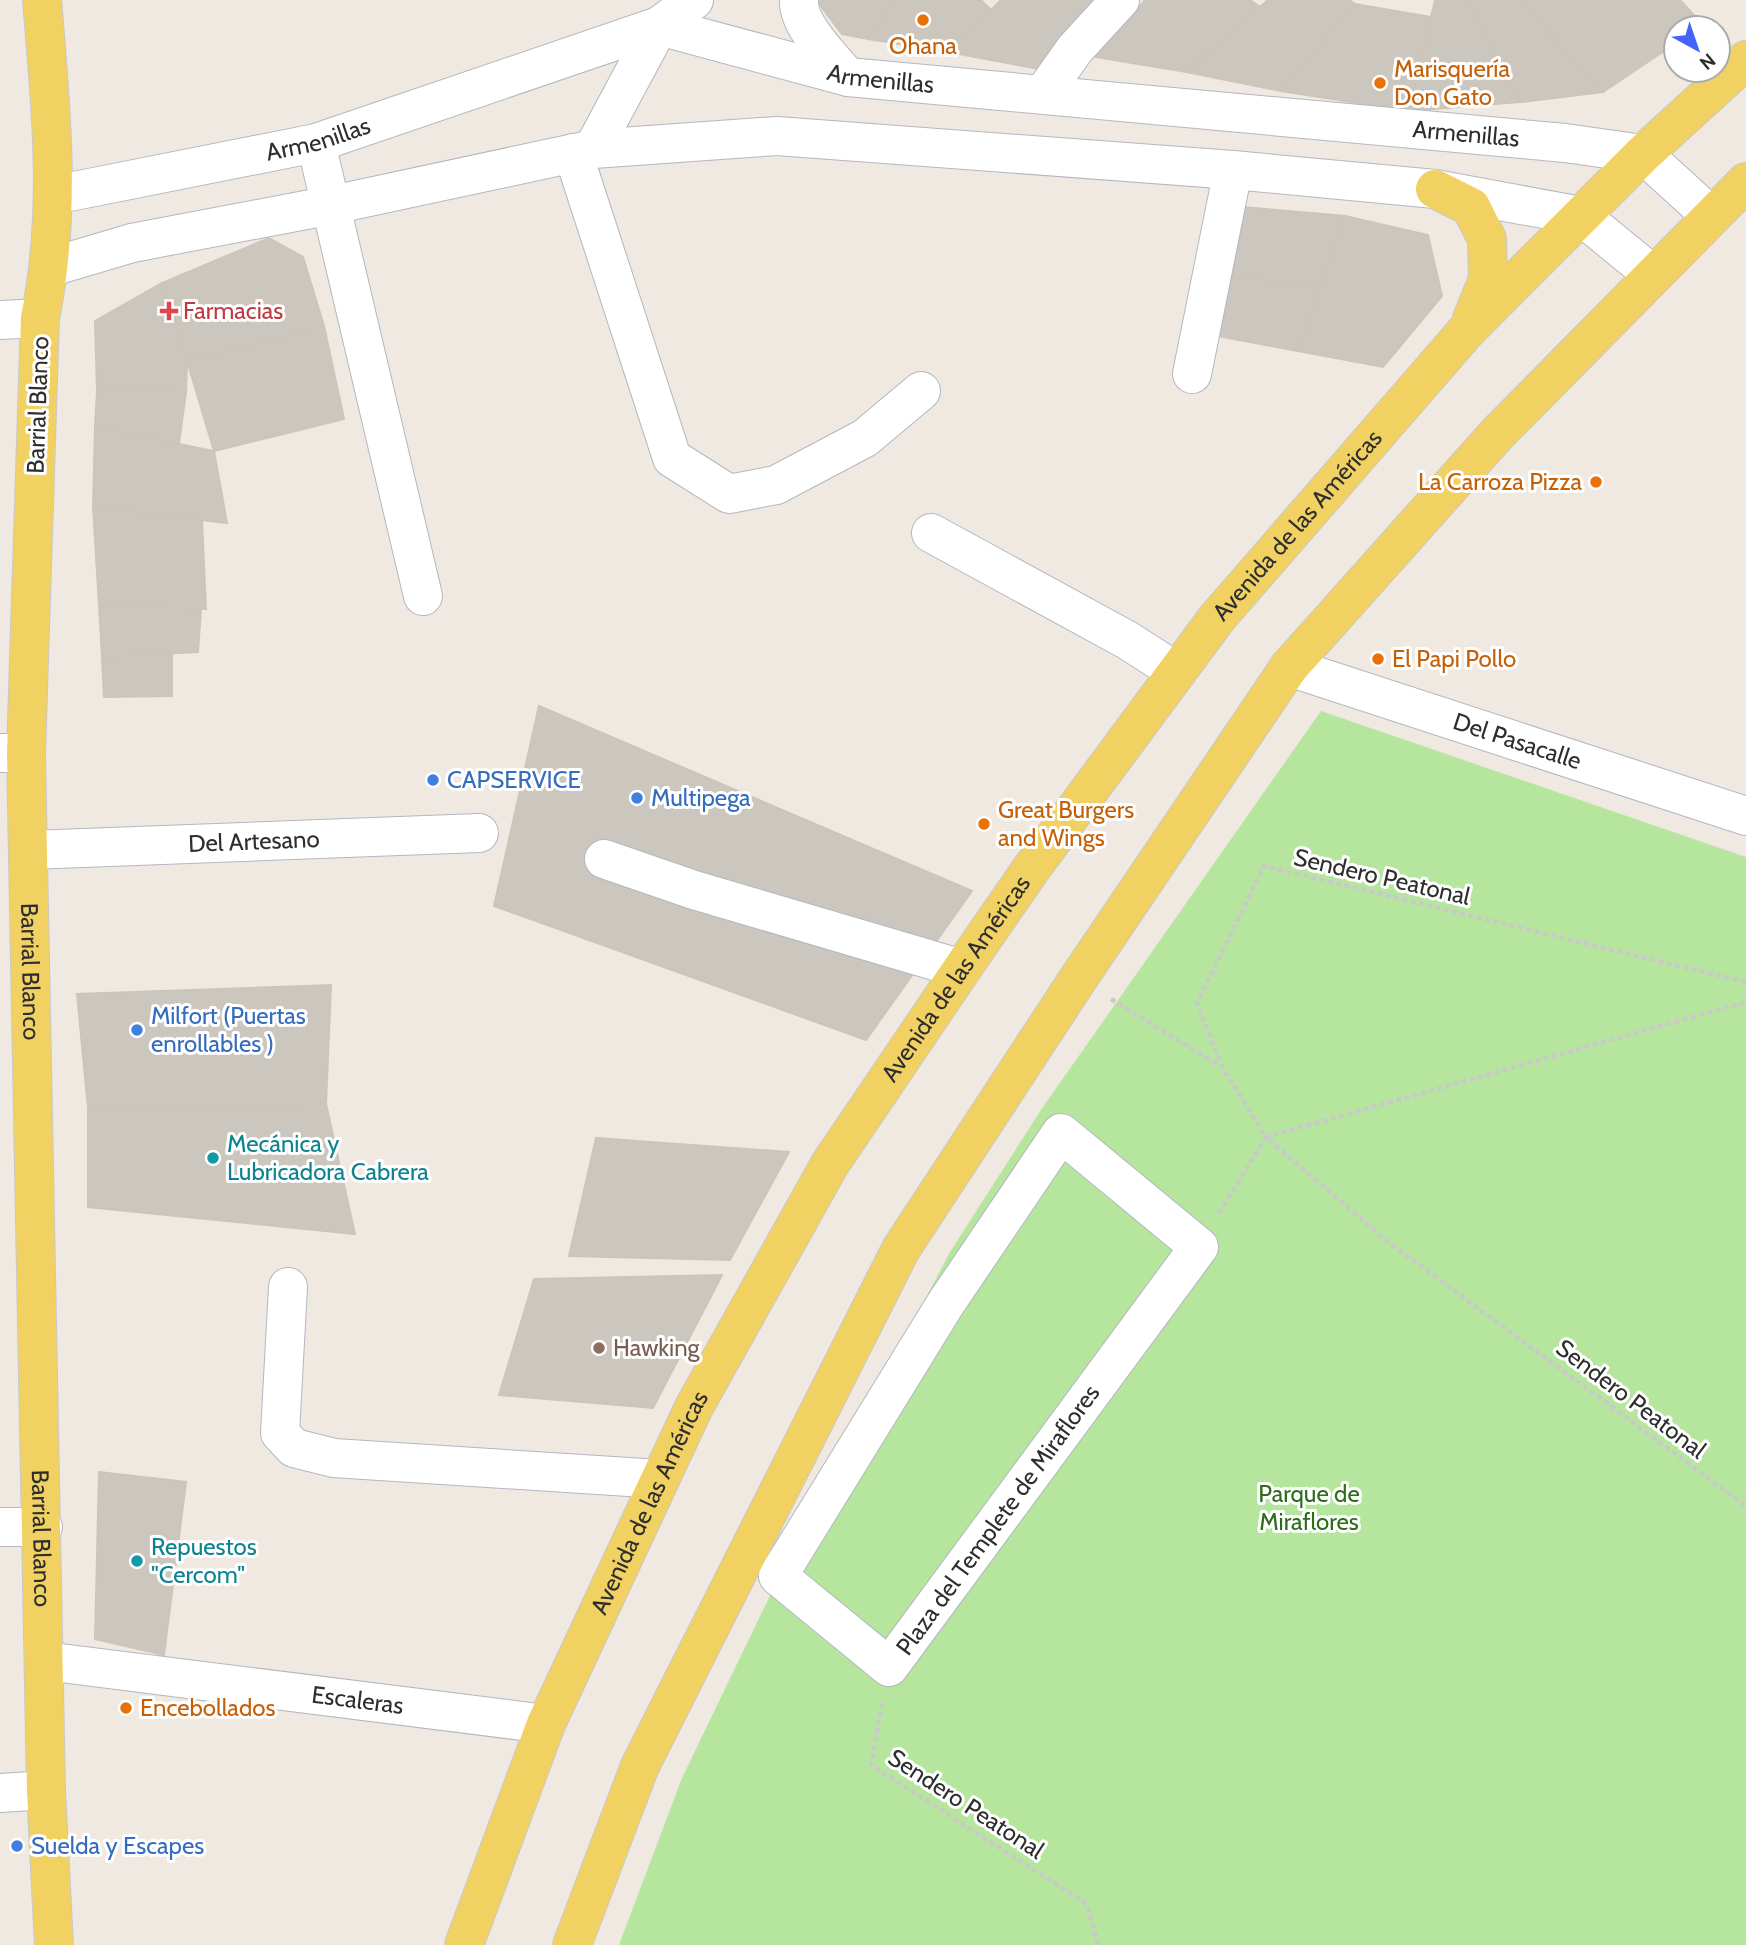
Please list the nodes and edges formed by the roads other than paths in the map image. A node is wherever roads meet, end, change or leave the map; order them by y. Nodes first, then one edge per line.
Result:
1 (42, 0) edge
2 (694, 0) edge
3 (799, 0) edge
4 (1120, 0) edge
5 (656, 13) edge
6 (1746, 60) edge
7 (848, 77) junction
8 (1043, 94) junction
9 (316, 143) junction
10 (583, 151) junction
11 (1643, 154) junction
12 (1233, 170) junction
13 (1435, 189) junction
14 (54, 195) junction
15 (1734, 199) edge
16 (332, 205) junction
17 (1581, 216) junction
18 (51, 267) junction
19 (1652, 274) junction
20 (40, 318) junction
21 (0, 320) edge
22 (1468, 329) junction
23 (1192, 373) dead end
24 (921, 391) dead end
25 (931, 533) dead end
26 (423, 596) dead end
27 (1289, 667) junction
28 (1177, 672) junction
29 (13, 753) edge
30 (1746, 816) edge
31 (479, 833) dead end
32 (30, 850) junction
33 (604, 859) dead end
34 (962, 969) junction
35 (288, 1287) dead end
36 (660, 1479) junction
37 (0, 1527) edge
38 (43, 1527) junction
39 (45, 1661) junction
40 (889, 1667) joint
41 (546, 1724) junction
42 (46, 1790) junction
43 (0, 1793) edge
44 (54, 1945) edge
45 (464, 1945) edge
46 (572, 1945) edge

1 - 14 main road, Barrial Blanco
2 - 5 street
3 - 7 street
4 - 8 street
5 - 7 street, Armenillas
5 - 9 street, Armenillas
5 - 10 street
6 - 11 main road, Avenida de las Américas
7 - 8 street, Armenillas
8 - 11 street, Armenillas
9 - 14 street, Armenillas
9 - 16 street
10 - 12 street
10 - 16 street
10 - 24 street
11 - 15 street
11 - 17 main road, Avenida de las Américas
12 - 13 street
12 - 23 street
13 - 17 street
13 - 22 main road
14 - 18 main road, Barrial Blanco
15 - 19 main road
16 - 18 street
16 - 26 street
17 - 19 street
17 - 22 main road, Avenida de las Américas
18 - 20 main road, Barrial Blanco
19 - 27 main road
20 - 21 street
20 - 29 main road, Barrial Blanco
22 - 28 main road, Avenida de las Américas
25 - 28 street
27 - 30 street, Del Pasacalle
27 - 46 main road
28 - 34 main road, Avenida de las Américas
29 - 32 main road, Barrial Blanco
31 - 32 street, Del Artesano
32 - 38 main road, Barrial Blanco
33 - 34 street
34 - 36 main road, Avenida de las Américas
35 - 36 street
36 - 41 main road, Avenida de las Américas
37 - 38 street
38 - 39 main road, Barrial Blanco
39 - 41 street, Escaleras
39 - 42 main road, Barrial Blanco
40 - 40 street, Plaza del Templete de Miraflores
41 - 45 main road, Avenida de las Américas
42 - 43 street
42 - 44 main road, Barrial Blanco

